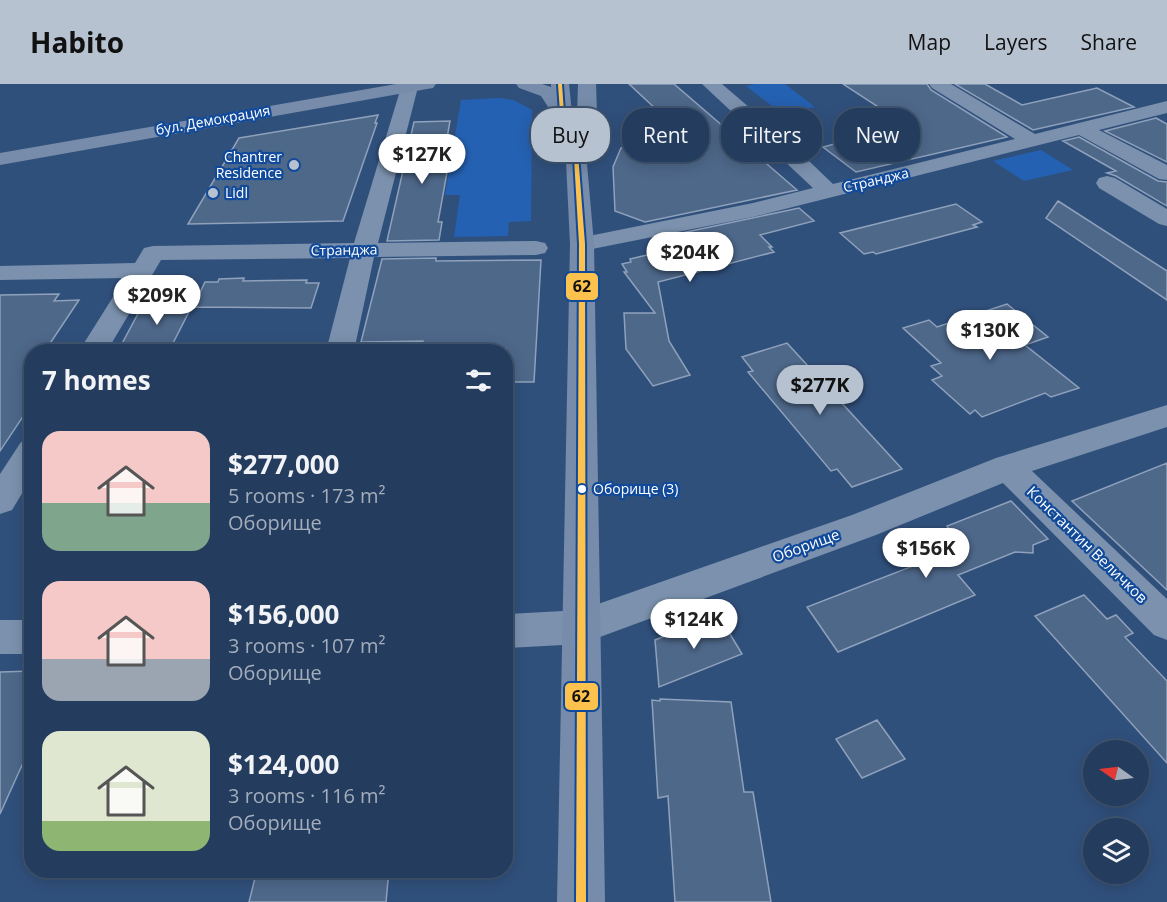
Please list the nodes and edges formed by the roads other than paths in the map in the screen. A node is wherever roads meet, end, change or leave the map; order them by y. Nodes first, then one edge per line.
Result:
1 (360, 84) edge
2 (525, 84) edge
3 (560, 84) edge
4 (587, 84) edge
5 (711, 84) edge
6 (938, 84) edge
7 (418, 86) edge
8 (1167, 107) edge
9 (558, 108) edge
10 (562, 108) edge
11 (587, 108) edge
12 (1083, 129) junction
13 (1033, 141) junction
14 (0, 148) edge
15 (0, 159) edge
16 (576, 162) edge
17 (1167, 174) edge
18 (1107, 183) dead end
19 (828, 191) junction
20 (1167, 219) edge
21 (582, 244) junction
22 (536, 248) dead end
23 (364, 250) junction
24 (148, 261) junction
25 (0, 273) edge
26 (97, 344) edge
27 (342, 344) edge
28 (1167, 416) edge
29 (24, 463) edge
30 (1007, 467) junction
31 (0, 501) edge
32 (1167, 622) edge
33 (581, 627) junction
34 (513, 631) edge
35 (0, 637) edge
36 (24, 637) edge
37 (581, 902) edge

1 - 14 main road, бул. Демокрация
2 - 9 main road
3 - 10 main road
4 - 11 main road
5 - 19 street
6 - 13 street
7 - 15 main road, бул. Демокрация
7 - 23 street
8 - 12 street, Странджа
12 - 13 street, Странджа
12 - 17 street
13 - 19 street, Странджа
16 - 21 main road
18 - 20 street
19 - 21 street, Странджа
21 - 33 main road
22 - 23 street, Странджа
23 - 24 street, Странджа
23 - 27 street
24 - 25 street, Странджа
24 - 26 street
28 - 30 street, Оборище
29 - 31 street
30 - 32 street, Константин Величков
30 - 33 street, Оборище
33 - 34 street, Оборище
33 - 37 main road
35 - 36 street

